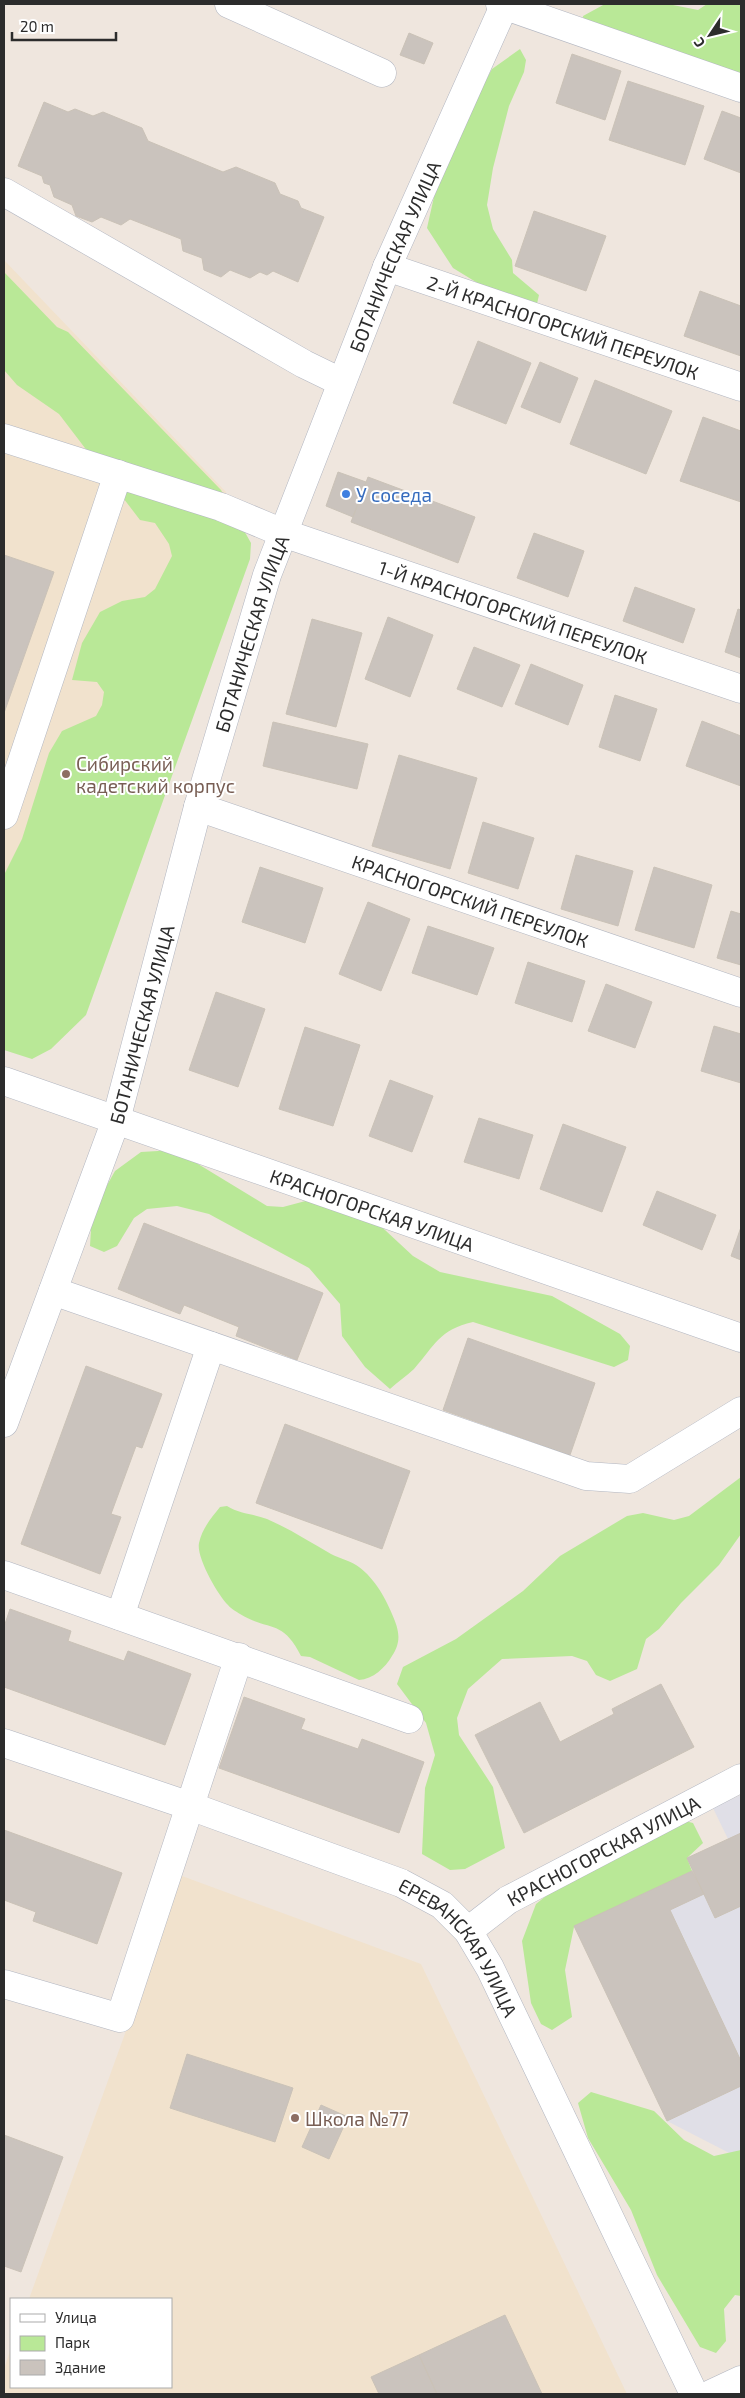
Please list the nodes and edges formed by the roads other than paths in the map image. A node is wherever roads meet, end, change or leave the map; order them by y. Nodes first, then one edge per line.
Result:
1 (229, 4) edge
2 (502, 5) edge
3 (382, 73) dead end
4 (741, 88) edge
5 (4, 192) edge
6 (387, 266) junction
7 (341, 382) junction
8 (741, 387) edge
9 (4, 438) edge
10 (118, 474) junction
11 (283, 533) junction
12 (741, 689) edge
13 (198, 807) junction
14 (4, 815) edge
15 (741, 993) edge
16 (4, 1081) edge
17 (116, 1120) junction
18 (53, 1291) junction
19 (741, 1338) edge
20 (211, 1346) junction
21 (741, 1411) edge
22 (4, 1423) edge
23 (4, 1575) edge
24 (120, 1616) junction
25 (239, 1658) junction
26 (409, 1719) dead end
27 (4, 1743) edge
28 (741, 1778) edge
29 (190, 1806) junction
30 (468, 1931) junction
31 (4, 1984) edge
32 (741, 2380) edge
33 (694, 2394) edge
34 (711, 2394) edge

1 - 3 street
2 - 4 street
2 - 6 street, БОТАНИЧЕСКАЯ УЛИЦА
5 - 7 street
6 - 7 street, БОТАНИЧЕСКАЯ УЛИЦА
6 - 8 street, 2-Й КРАСНОГОРСКИЙ ПЕРЕУЛОК
7 - 11 street, БОТАНИЧЕСКАЯ УЛИЦА
9 - 10 street, 1-Й КРАСНОГОРСКИЙ ПЕРЕУЛОК
10 - 11 street, 1-Й КРАСНОГОРСКИЙ ПЕРЕУЛОК
10 - 14 street
11 - 12 street, 1-Й КРАСНОГОРСКИЙ ПЕРЕУЛОК
11 - 13 street, БОТАНИЧЕСКАЯ УЛИЦА
13 - 15 street, КРАСНОГОРСКИЙ ПЕРЕУЛОК
13 - 17 street, БОТАНИЧЕСКАЯ УЛИЦА
16 - 17 street, КРАСНОГОРСКАЯ УЛИЦА
17 - 18 street, БОТАНИЧЕСКАЯ УЛИЦА
17 - 19 street, КРАСНОГОРСКАЯ УЛИЦА
18 - 20 street
18 - 22 street, БОТАНИЧЕСКАЯ УЛИЦА
20 - 21 street
20 - 24 street
23 - 24 street
24 - 25 street
25 - 26 street
25 - 29 street
27 - 29 street, ЕРЕВАНСКАЯ УЛИЦА
28 - 30 street, КРАСНОГОРСКАЯ УЛИЦА
29 - 30 street, ЕРЕВАНСКАЯ УЛИЦА
29 - 31 street
30 - 33 street, ЕРЕВАНСКАЯ УЛИЦА
32 - 34 street

